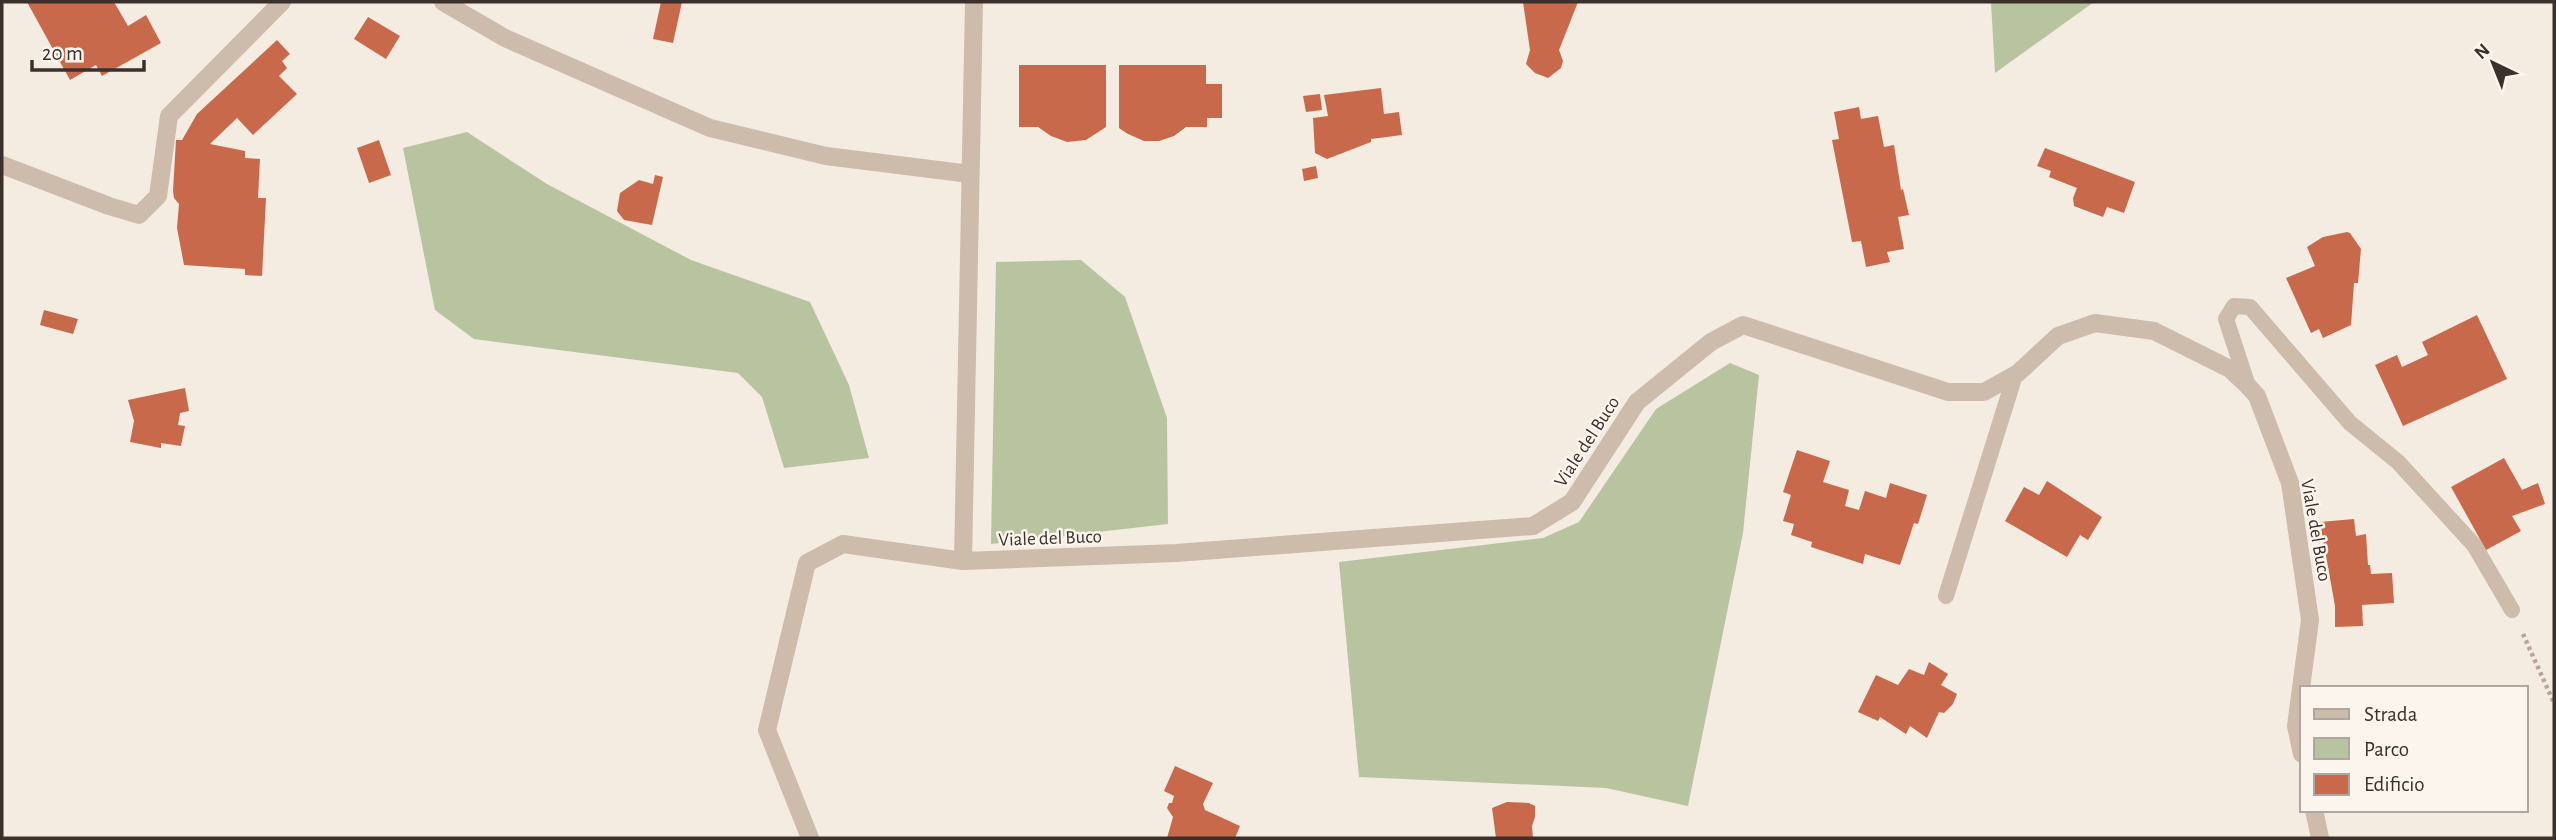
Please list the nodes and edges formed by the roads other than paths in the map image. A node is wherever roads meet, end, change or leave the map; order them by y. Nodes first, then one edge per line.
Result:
1 (282, 2) edge
2 (443, 2) edge
3 (974, 2) edge
4 (2, 165) edge
5 (970, 174) junction
6 (2015, 375) junction
7 (2248, 386) junction
8 (963, 561) junction
9 (1946, 596) dead end
10 (2512, 610) road end
11 (2301, 686) edge
12 (2300, 696) edge
13 (2300, 745) edge
14 (2314, 812) edge
15 (810, 838) edge
16 (2320, 838) edge

1 - 4 street
2 - 5 street
3 - 5 street
5 - 8 street
6 - 7 street, Viale del Buco
6 - 8 street, Viale del Buco
6 - 9 lane
7 - 10 lane
7 - 11 street, Viale del Buco
8 - 15 street, Viale del Buco
12 - 13 street, Viale del Buco
14 - 16 street

